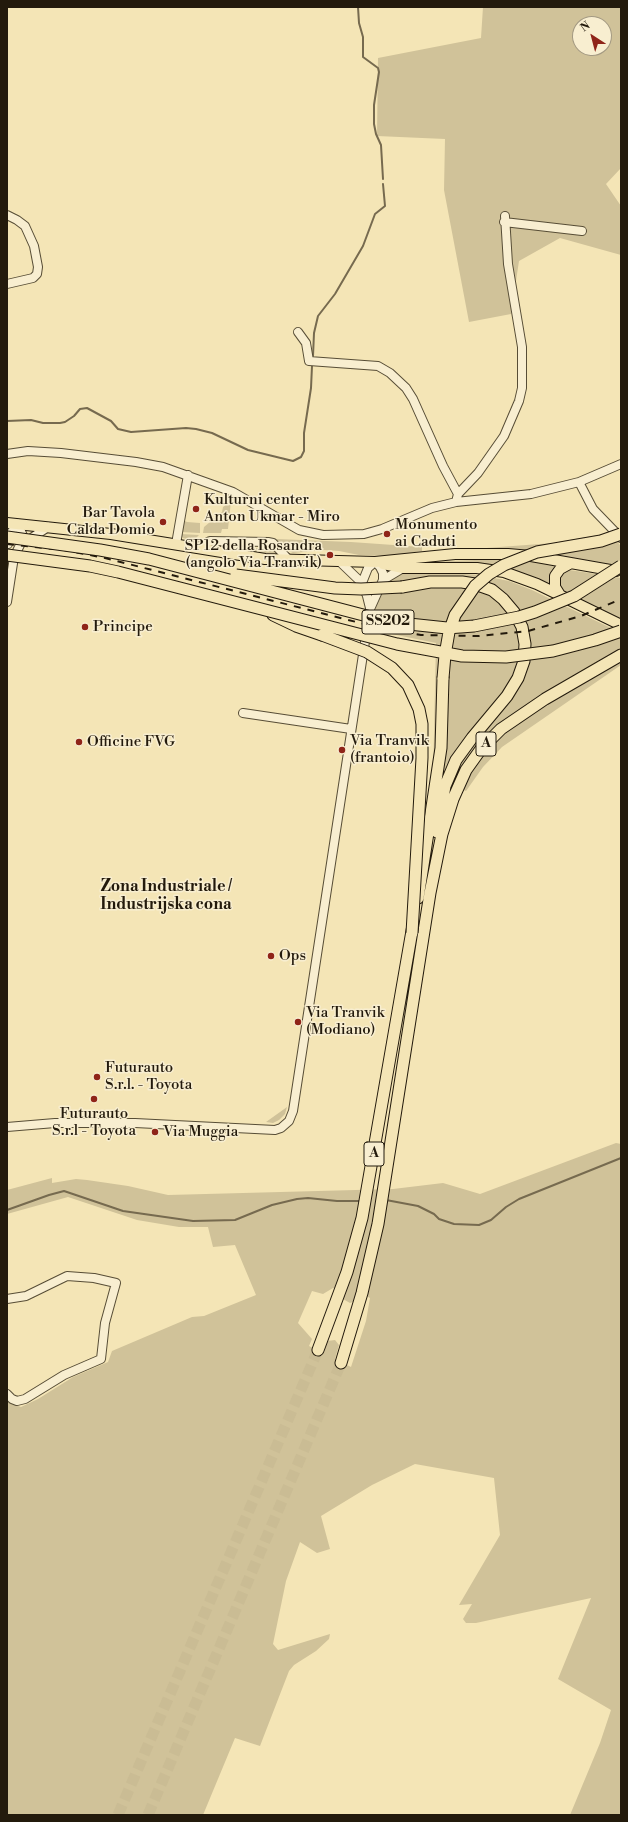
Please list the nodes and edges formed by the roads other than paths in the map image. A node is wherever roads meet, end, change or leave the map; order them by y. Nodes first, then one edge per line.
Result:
1 (7, 215) edge
2 (582, 231) dead end
3 (7, 284) edge
4 (298, 332) dead end
5 (7, 454) edge
6 (621, 464) edge
7 (188, 475) junction
8 (579, 482) junction
9 (457, 498) junction
10 (7, 523) edge
11 (18, 524) junction
12 (48, 527) junction
13 (621, 534) edge
14 (621, 539) edge
15 (176, 544) junction
16 (20, 546) junction
17 (198, 548) junction
18 (8, 549) edge
19 (149, 559) junction
20 (290, 561) junction
21 (339, 561) junction
22 (375, 562) junction
23 (571, 563) junction
24 (621, 566) edge
25 (403, 568) junction
26 (621, 571) edge
27 (383, 580) junction
28 (362, 583) junction
29 (560, 595) junction
30 (7, 602) edge
31 (370, 609) junction
32 (265, 611) junction
33 (621, 625) edge
34 (621, 631) edge
35 (621, 655) edge
36 (243, 712) dead end
37 (351, 729) junction
38 (430, 893) junction
39 (412, 933) junction
40 (7, 1127) edge
41 (7, 1299) edge
42 (318, 1350) tunnel mouth
43 (342, 1363) tunnel mouth
44 (7, 1394) edge

1 - 3 street
2 - 9 street
4 - 9 street
5 - 7 street
6 - 8 street
7 - 9 street
7 - 15 street
8 - 9 street
8 - 14 street
10 - 11 main road
11 - 12 main road
11 - 16 street
11 - 18 street
12 - 15 main road
12 - 16 street
13 - 39 highway, A, bridge
15 - 17 main road
16 - 18 street
17 - 20 main road
17 - 20 street
18 - 19 highway, SS202, bridge
18 - 30 street
18 - 32 highway, SS202, bridge
19 - 24 highway, SS202, bridge
19 - 38 highway, A, bridge
20 - 21 main road
21 - 22 main road
21 - 28 street
22 - 23 main road
22 - 25 main road
22 - 27 street
22 - 28 street
23 - 26 main road
23 - 29 main road
25 - 27 street
25 - 29 main road
27 - 31 street
28 - 31 street
29 - 33 main road
31 - 37 street
32 - 34 highway, SS202, bridge
32 - 39 highway, A, bridge
35 - 38 highway, A
36 - 37 street
37 - 40 street
38 - 43 highway, A
39 - 42 highway, A
41 - 44 street

